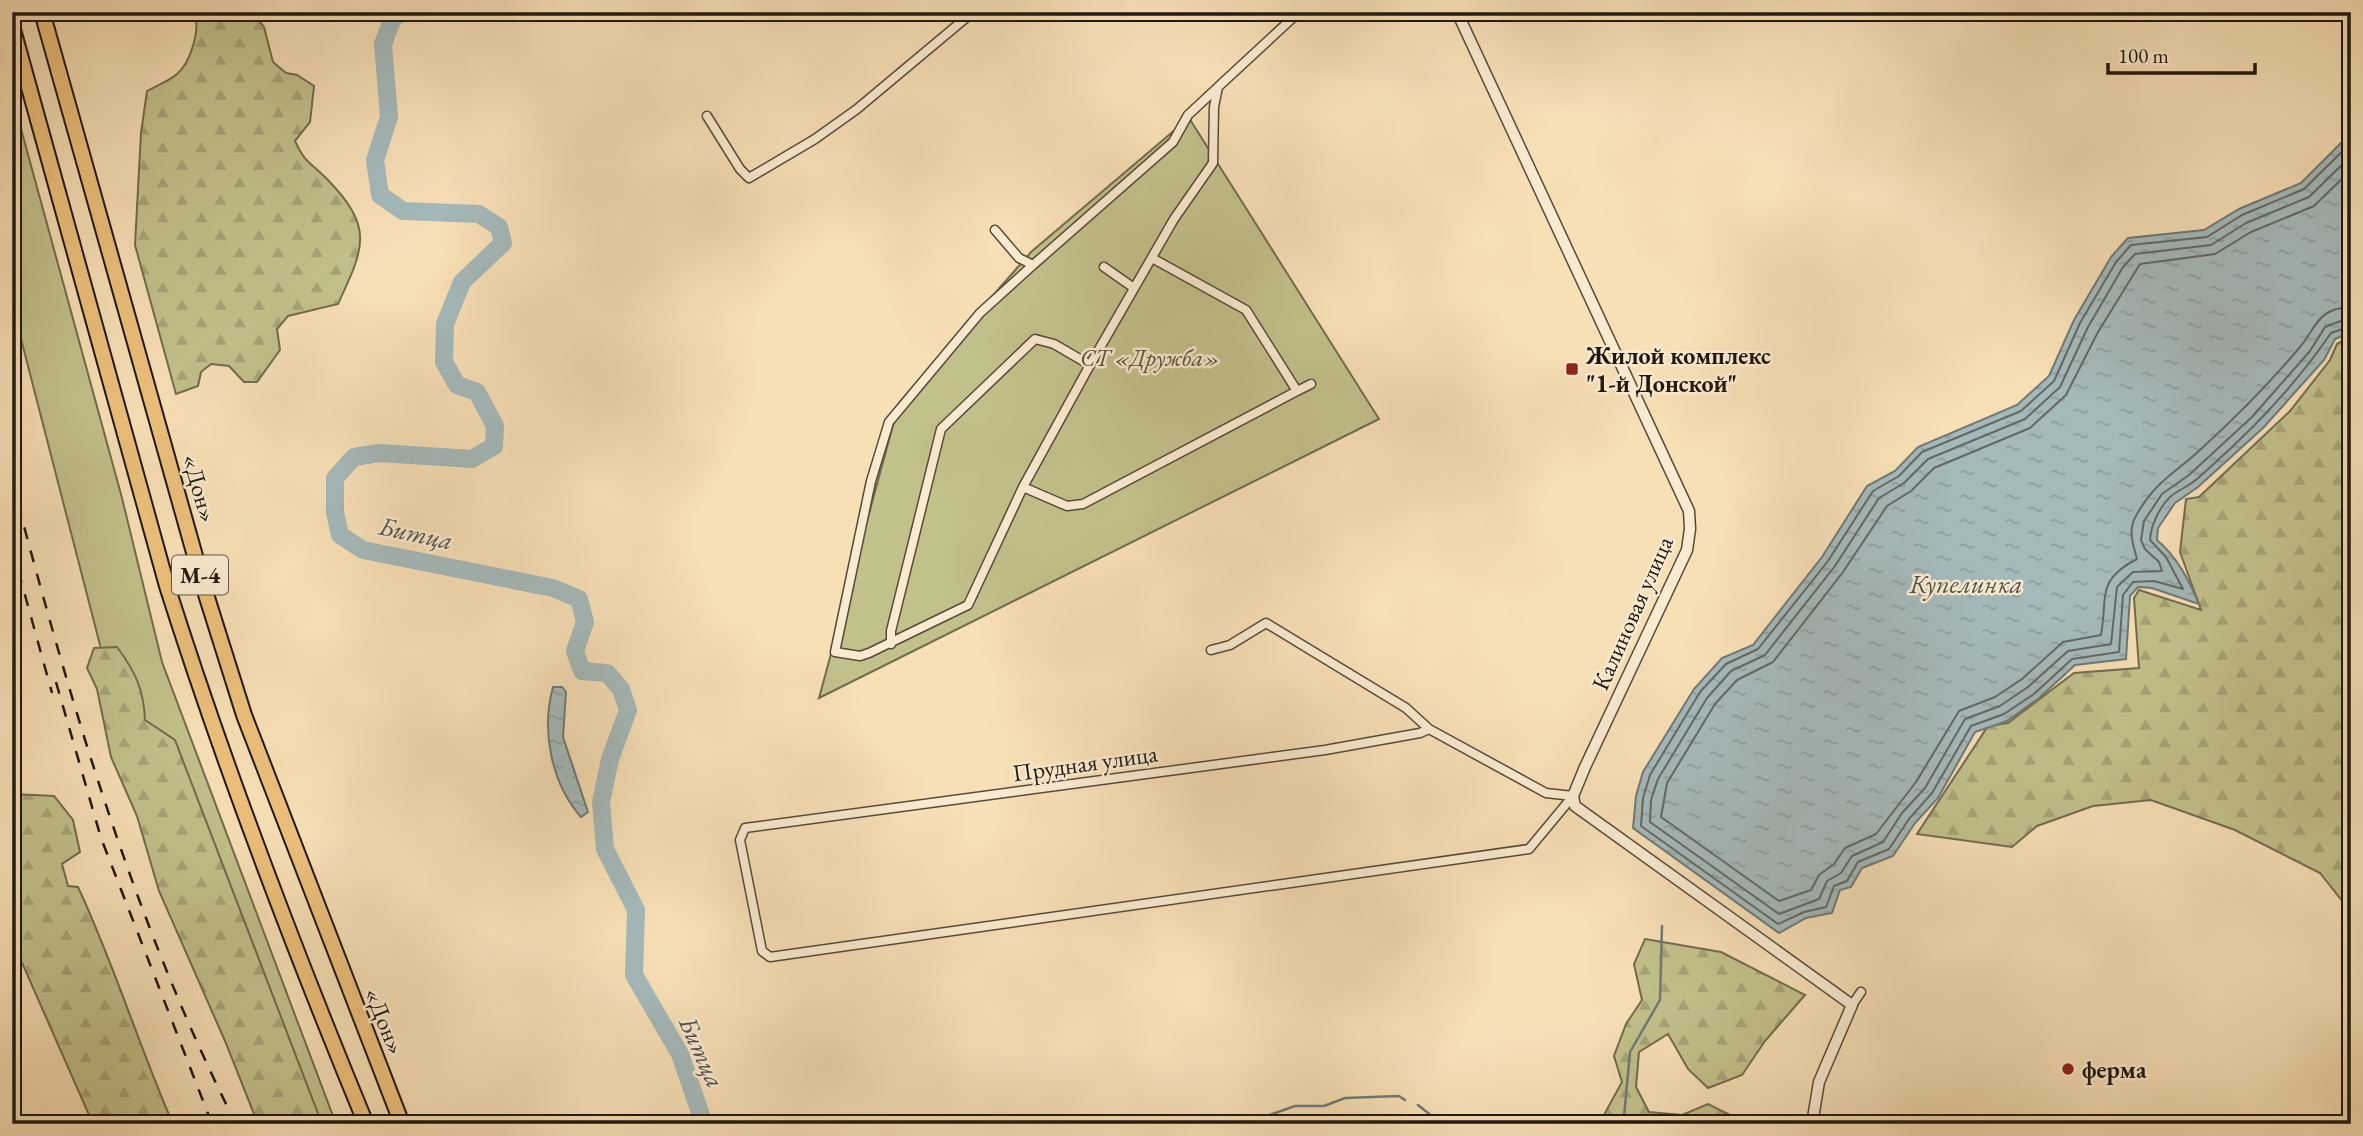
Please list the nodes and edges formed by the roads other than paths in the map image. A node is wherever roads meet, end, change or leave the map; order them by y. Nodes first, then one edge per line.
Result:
1 (43, 12) edge
2 (973, 12) edge
3 (1299, 12) edge
4 (1457, 12) edge
5 (12, 26) edge
6 (1218, 87) junction
7 (707, 116) dead end
8 (995, 230) dead end
9 (1152, 258) junction
10 (1033, 265) junction
11 (1104, 267) dead end
12 (1134, 288) junction
13 (1090, 365) junction
14 (1311, 384) dead end
15 (1297, 391) junction
16 (1023, 487) junction
17 (891, 643) junction
18 (1211, 650) dead end
19 (1429, 729) junction
20 (1573, 796) junction
21 (1861, 992) dead end
22 (1852, 1005) junction
23 (366, 1124) edge
24 (402, 1124) edge
25 (1812, 1124) edge

1 - 24 highway, «Дон» / М-4
2 - 7 street
3 - 6 street
4 - 20 street, Калиновая улица
5 - 23 highway, М-4
6 - 9 street
6 - 10 street
8 - 10 street
9 - 12 street
9 - 15 street
10 - 17 street
11 - 12 street
12 - 13 street
13 - 16 street
13 - 17 street
14 - 15 street
15 - 16 street
16 - 17 street
18 - 19 street
19 - 20 street
19 - 20 street, Прудная улица
20 - 22 street
21 - 22 street
22 - 25 street

